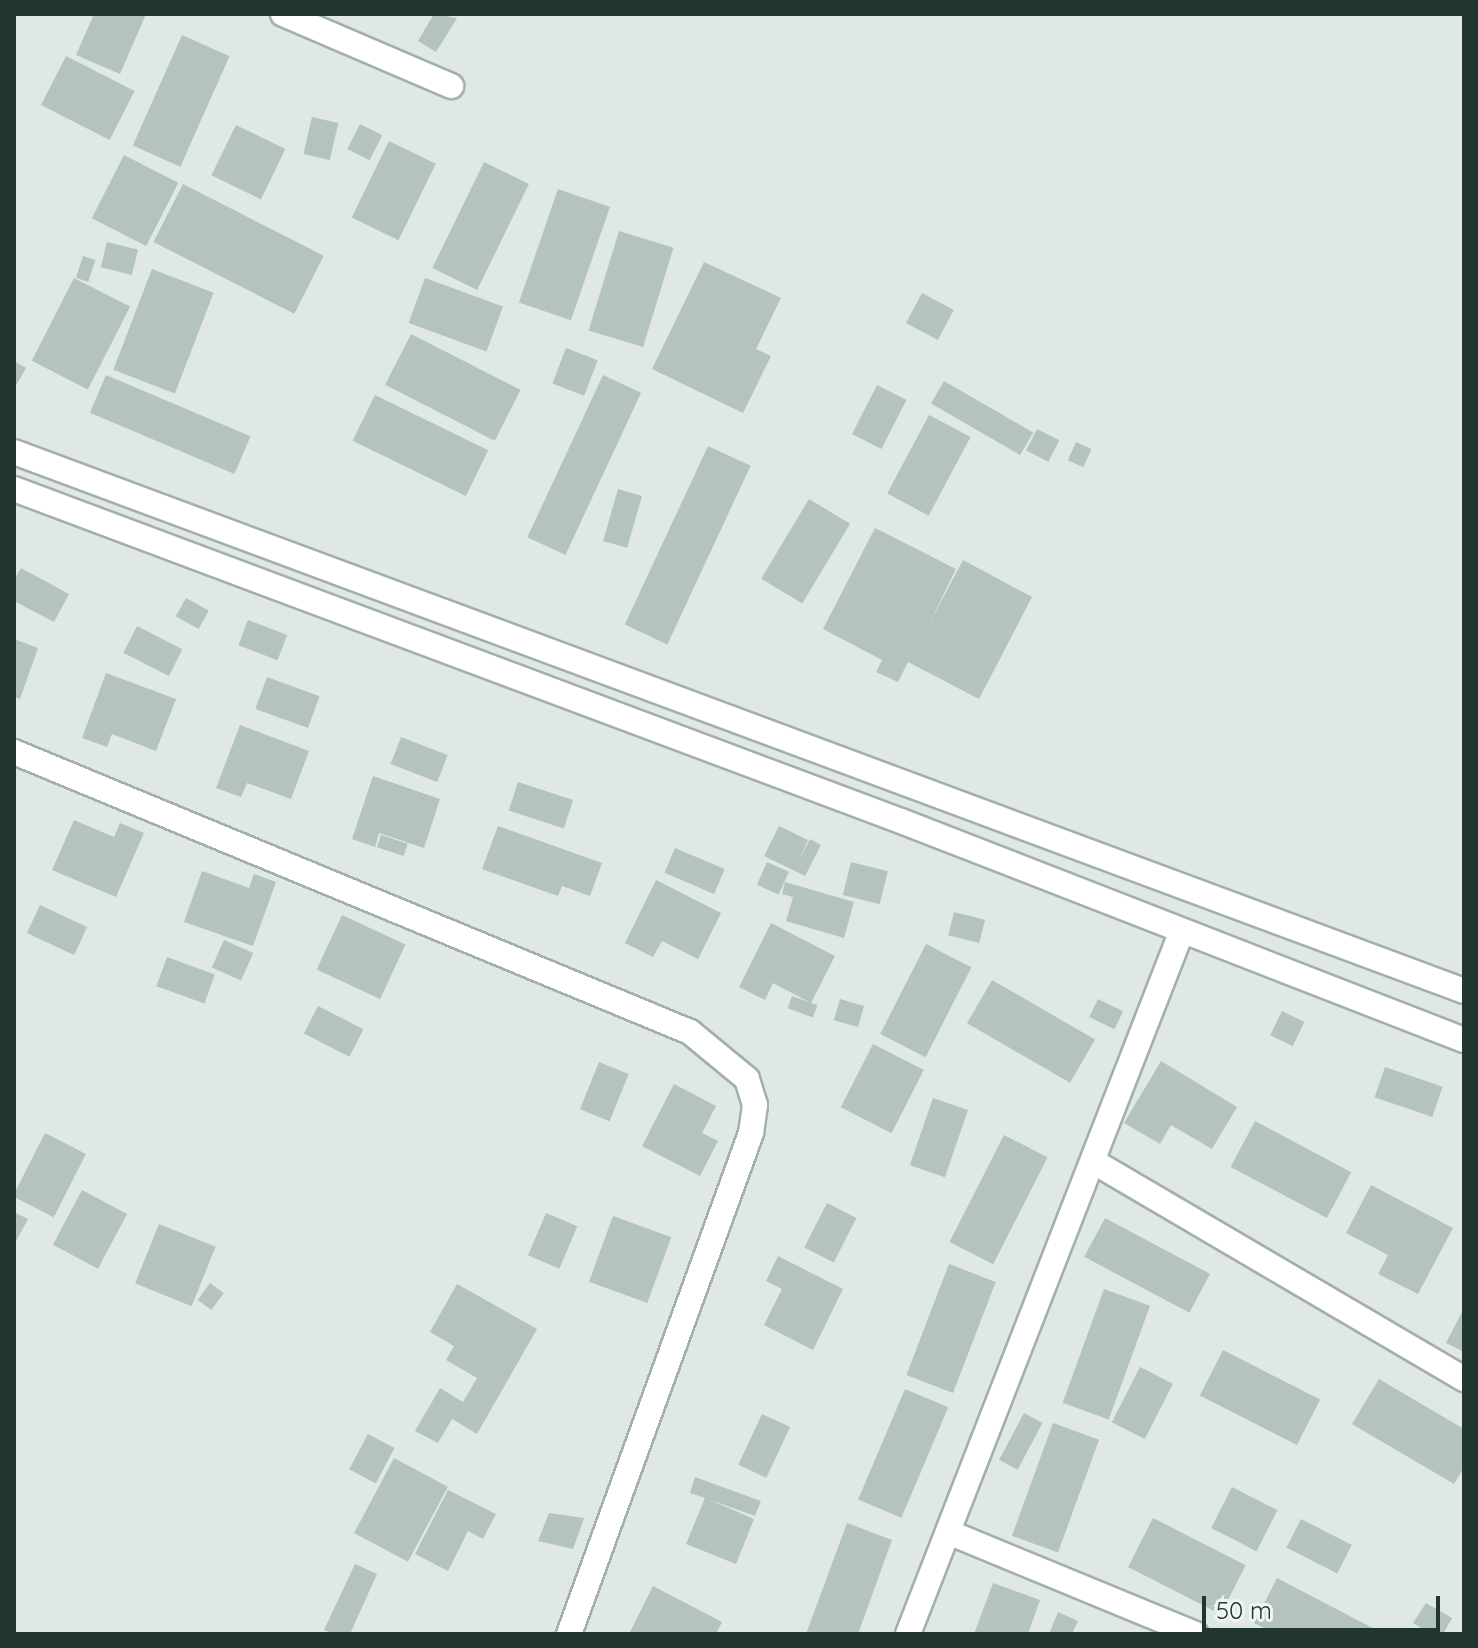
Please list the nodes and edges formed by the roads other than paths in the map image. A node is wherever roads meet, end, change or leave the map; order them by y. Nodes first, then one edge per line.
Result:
1 (283, 14) edge
2 (451, 86) dead end
3 (14, 452) edge
4 (14, 489) edge
5 (14, 752) edge
6 (1181, 933) junction
7 (1464, 991) edge
8 (1464, 1040) edge
9 (1094, 1162) junction
10 (1464, 1379) edge
11 (948, 1532) junction
12 (569, 1634) edge
13 (908, 1634) edge
14 (1196, 1634) edge

1 - 2 street
3 - 7 street
4 - 6 street
5 - 12 street
6 - 8 street
6 - 9 street
9 - 10 street
9 - 11 street
11 - 13 street
11 - 14 street

